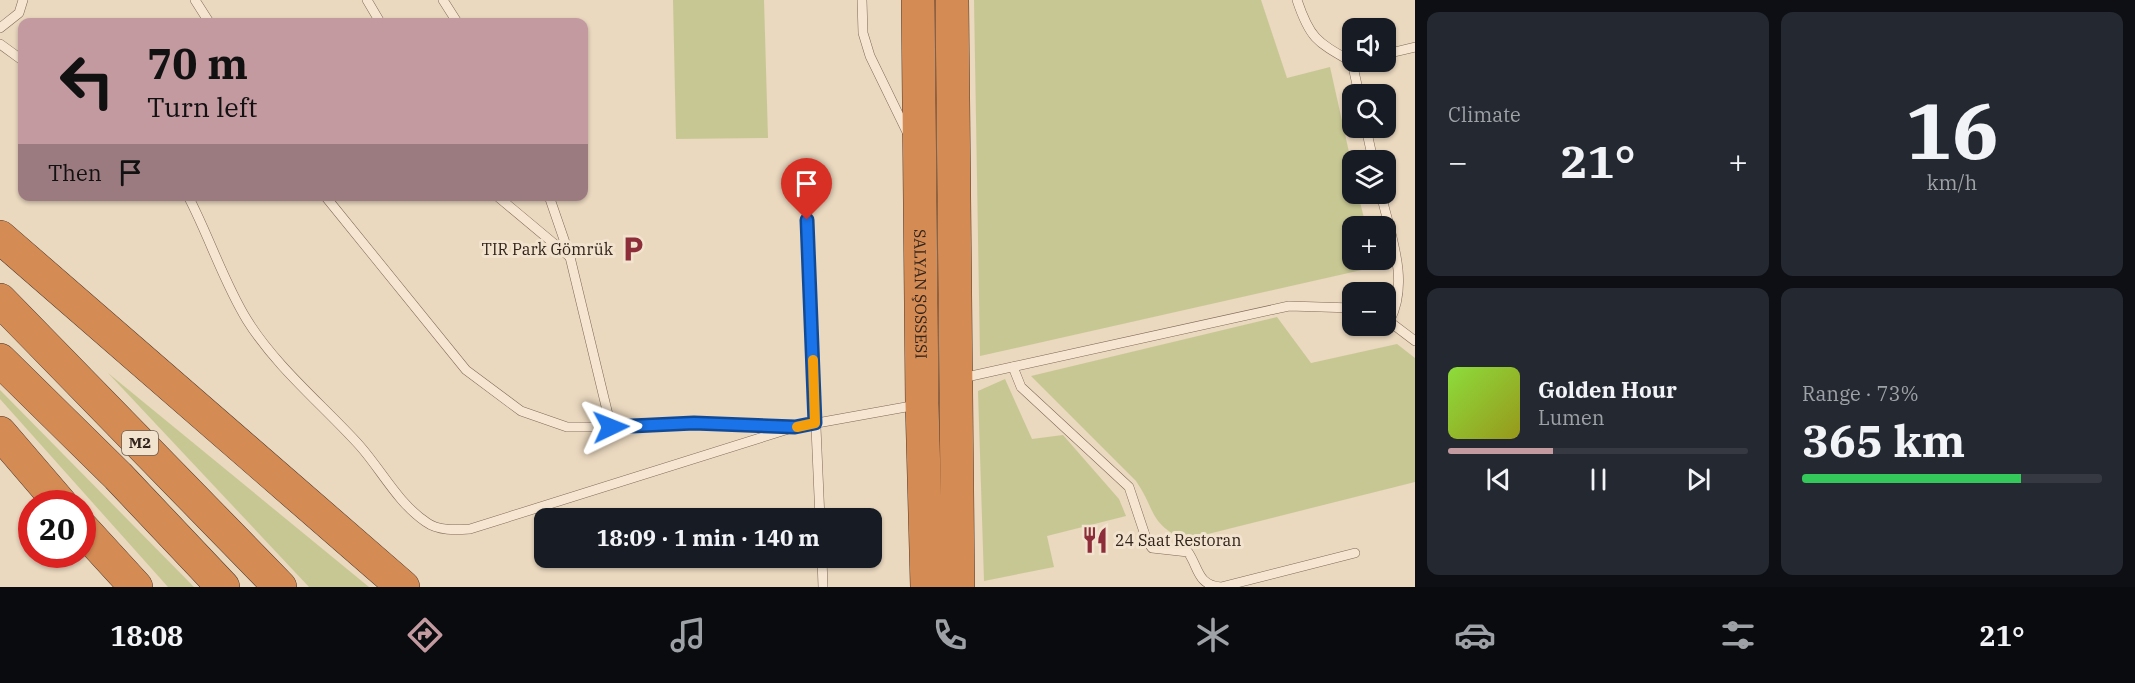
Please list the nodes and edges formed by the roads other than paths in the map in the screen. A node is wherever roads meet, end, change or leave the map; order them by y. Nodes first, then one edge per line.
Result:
1 (23, 0) edge
2 (195, 0) edge
3 (367, 0) edge
4 (443, 0) edge
5 (862, 0) edge
6 (918, 0) edge
7 (952, 0) edge
8 (1297, 0) edge
9 (206, 18) edge
10 (378, 18) edge
11 (454, 18) edge
12 (0, 28) edge
13 (0, 44) edge
14 (1415, 47) edge
15 (1396, 52) edge
16 (1342, 56) edge
17 (18, 57) edge
18 (920, 158) junction
19 (190, 201) edge
20 (329, 201) edge
21 (503, 201) edge
22 (551, 201) edge
23 (1383, 204) edge
24 (807, 220) dead end
25 (0, 237) edge
26 (570, 257) junction
27 (0, 300) edge
28 (1396, 307) edge
29 (1342, 308) edge
30 (1396, 326) edge
31 (1415, 341) edge
32 (0, 360) edge
33 (1013, 367) junction
34 (954, 380) junction
35 (922, 404) junction
36 (815, 423) junction
37 (611, 427) junction
38 (795, 427) junction
39 (0, 433) edge
40 (49, 490) edge
41 (819, 508) edge
42 (96, 543) edge
43 (1355, 553) dead end
44 (822, 568) edge
45 (136, 587) edge
46 (222, 587) edge
47 (280, 587) edge
48 (403, 587) edge
49 (823, 587) edge
50 (927, 587) edge
51 (958, 587) edge

1 - 12 lane
2 - 9 lane
3 - 10 lane
4 - 11 lane
5 - 18 lane
6 - 18 highway, SALYAN ŞOSSESI
7 - 34 highway, SALYAN ŞOSSESI
8 - 16 lane
13 - 17 lane
14 - 15 lane
18 - 35 highway, SALYAN ŞOSSESI
19 - 38 lane
20 - 37 lane
21 - 26 lane
22 - 26 lane
23 - 28 lane
24 - 36 lane
25 - 48 highway
26 - 37 lane
27 - 47 highway, M2
29 - 33 lane
30 - 31 lane
32 - 46 highway, M2
33 - 34 lane
33 - 43 lane
34 - 51 highway, SALYAN ŞOSSESI
35 - 36 lane
35 - 50 highway, SALYAN ŞOSSESI
36 - 38 lane
36 - 41 lane
37 - 38 lane
39 - 40 highway
42 - 45 highway
44 - 49 lane

